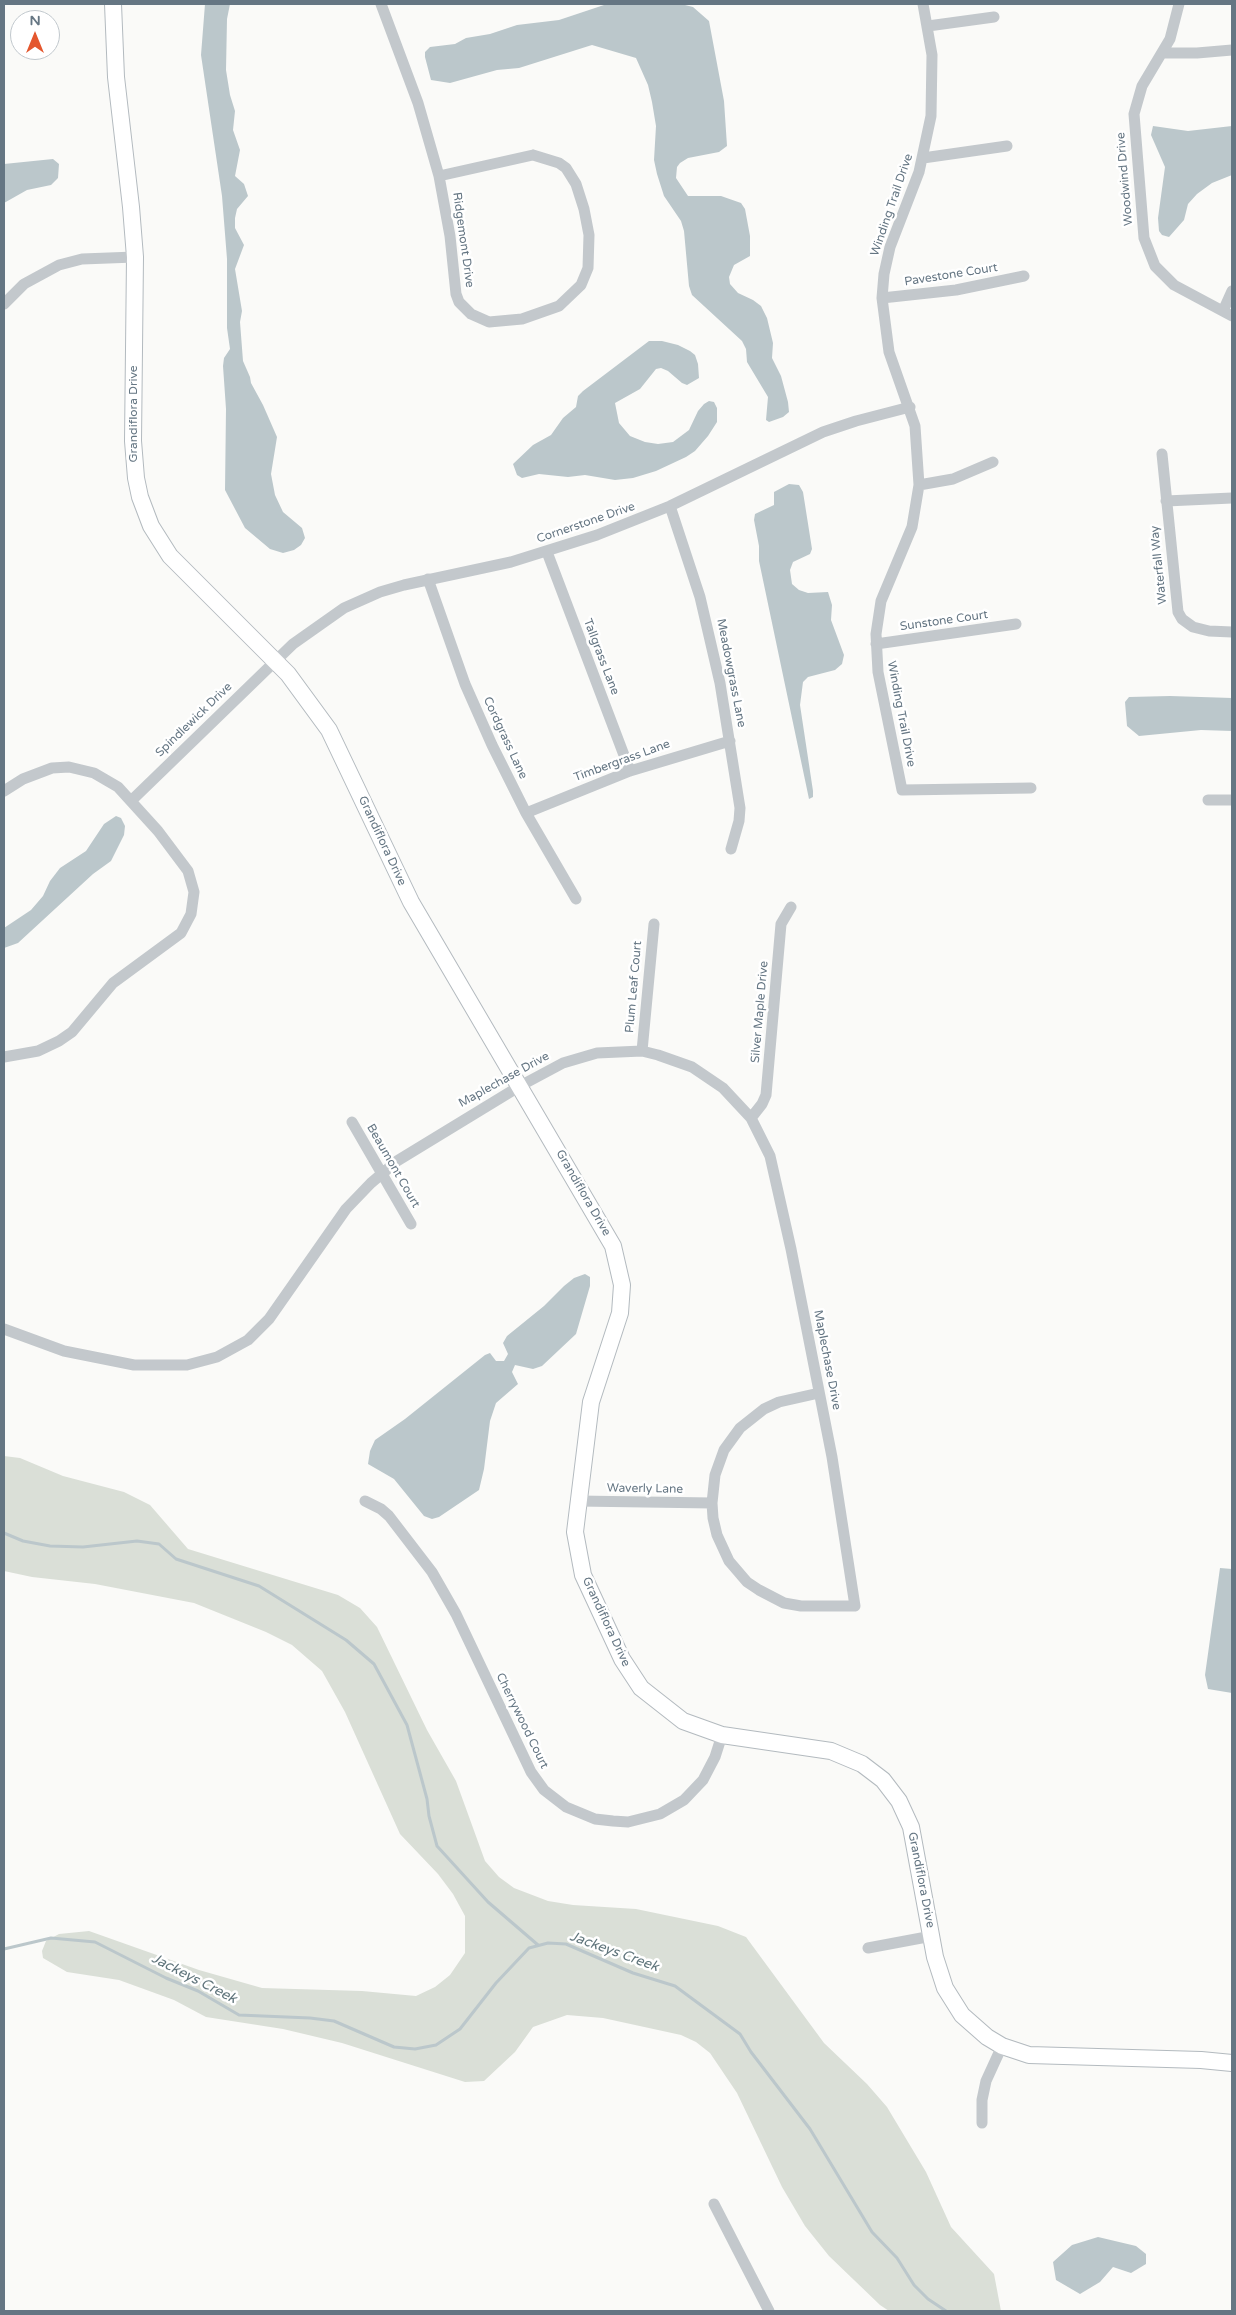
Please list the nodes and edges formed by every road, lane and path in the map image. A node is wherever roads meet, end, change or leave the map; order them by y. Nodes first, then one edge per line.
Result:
1 (113, 4) edge
2 (381, 4) edge
3 (923, 4) edge
4 (1179, 4) edge
5 (994, 18) dead end
6 (928, 26) junction
7 (1232, 50) edge
8 (1163, 52) junction
9 (1007, 146) dead end
10 (923, 158) junction
11 (439, 176) junction
12 (135, 257) junction
13 (1024, 276) dead end
14 (1232, 291) edge
15 (882, 298) junction
16 (4, 304) edge
17 (1227, 313) edge
18 (910, 407) junction
19 (1162, 454) dead end
20 (993, 462) dead end
21 (919, 485) junction
22 (1232, 498) edge
23 (1166, 501) junction
24 (670, 506) junction
25 (547, 552) junction
26 (428, 579) junction
27 (1016, 624) dead end
28 (1232, 632) edge
29 (876, 644) junction
30 (276, 660) junction
31 (730, 741) junction
32 (630, 771) junction
33 (1032, 788) dead end
34 (4, 791) edge
35 (132, 800) junction
36 (1208, 800) dead end
37 (1232, 800) edge
38 (526, 813) junction
39 (731, 849) dead end
40 (576, 899) dead end
41 (791, 907) dead end
42 (654, 924) dead end
43 (642, 1052) junction
44 (4, 1057) edge
45 (520, 1086) junction
46 (751, 1118) junction
47 (352, 1122) dead end
48 (382, 1172) junction
49 (411, 1224) dead end
50 (4, 1329) edge
51 (819, 1393) junction
52 (365, 1501) dead end
53 (578, 1501) junction
54 (712, 1503) junction
55 (722, 1735) junction
56 (932, 1936) junction
57 (868, 1948) dead end
58 (1002, 2046) junction
59 (1232, 2063) edge
60 (982, 2123) dead end
61 (714, 2204) dead end
62 (770, 2311) edge

1 - 12 street, Grandiflora Drive
2 - 11 street, Ridgemont Drive
3 - 6 street, Winding Trail Drive
4 - 8 street, Woodwind Drive
5 - 6 street
6 - 10 street, Winding Trail Drive
7 - 8 street
8 - 17 street, Woodwind Drive
9 - 10 street
10 - 15 street, Winding Trail Drive
11 - 11 street, Ridgemont Drive
12 - 16 street
12 - 30 street, Grandiflora Drive
13 - 15 street, Pavestone Court
14 - 17 street
15 - 18 street, Winding Trail Drive
18 - 21 street, Winding Trail Drive
18 - 24 street, Cornerstone Drive
19 - 23 street, Waterfall Way
20 - 21 street
21 - 29 street, Winding Trail Drive
22 - 23 street
23 - 28 street, Waterfall Way
24 - 25 street, Cornerstone Drive
24 - 31 street, Meadowgrass Lane
25 - 26 street, Cornerstone Drive
25 - 32 street, Tallgrass Lane
26 - 30 street, Cornerstone Drive
26 - 38 street, Cordgrass Lane
27 - 29 street, Sunstone Court
29 - 33 street, Winding Trail Drive
30 - 35 street, Spindlewick Drive
30 - 45 street, Grandiflora Drive
31 - 32 street, Timbergrass Lane
31 - 39 street, Meadowgrass Lane
32 - 38 street, Timbergrass Lane
34 - 35 street
35 - 44 street
36 - 37 street
38 - 40 street, Cordgrass Lane
41 - 46 street, Silver Maple Drive
42 - 43 street, Plum Leaf Court
43 - 45 street, Maplechase Drive
43 - 46 street, Maplechase Drive
45 - 48 street, Maplechase Drive
45 - 53 street, Grandiflora Drive
46 - 51 street, Maplechase Drive
47 - 48 street, Beaumont Court
48 - 49 street, Beaumont Court
48 - 50 street, Maplechase Drive
51 - 54 street
51 - 54 street, Maplechase Drive
52 - 55 street, Cherrywood Court
53 - 54 street, Waverly Lane
53 - 55 street, Grandiflora Drive
55 - 56 street, Grandiflora Drive
56 - 57 street
56 - 58 street, Grandiflora Drive
58 - 59 street, Grandiflora Drive
58 - 60 street
61 - 62 street

